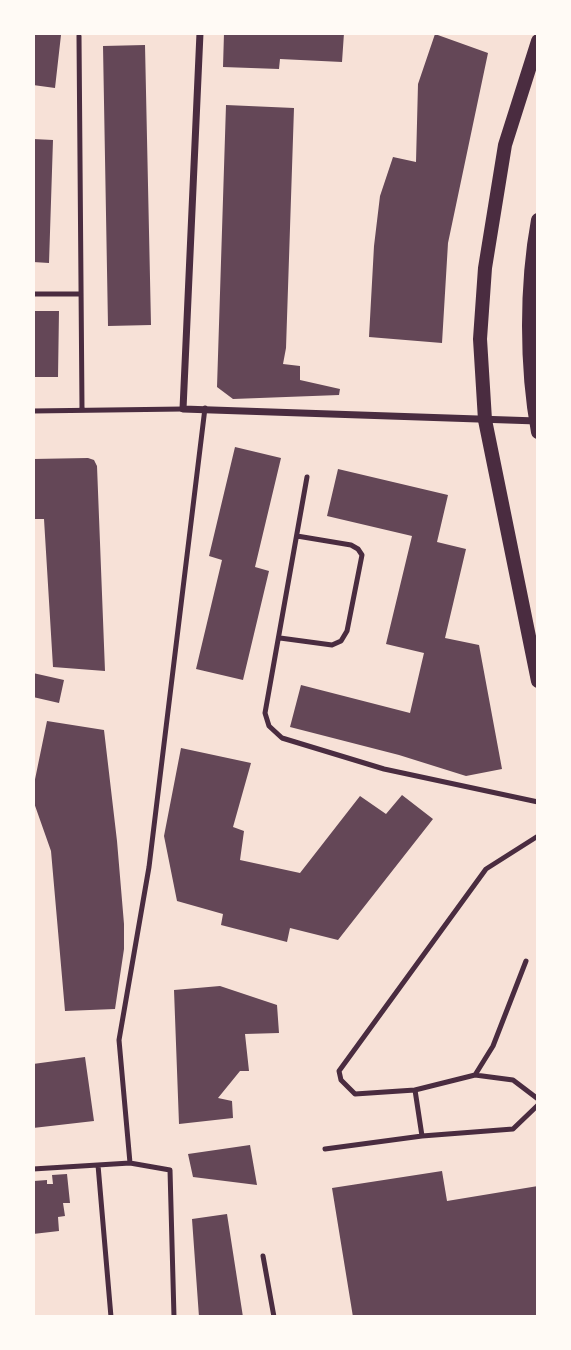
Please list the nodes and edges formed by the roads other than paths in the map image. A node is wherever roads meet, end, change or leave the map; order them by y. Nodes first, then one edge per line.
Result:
1 (200, 33) edge
2 (79, 36) dead end
3 (538, 41) edge
4 (538, 220) edge
5 (33, 294) edge
6 (81, 294) junction
7 (205, 408) junction
8 (82, 409) junction
9 (183, 409) junction
10 (33, 411) edge
11 (485, 420) junction
12 (537, 424) edge
13 (307, 477) dead end
14 (297, 537) junction
15 (280, 638) junction
16 (538, 681) edge
17 (538, 802) edge
18 (538, 836) edge
19 (526, 961) dead end
20 (475, 1075) junction
21 (415, 1090) junction
22 (538, 1099) edge
23 (538, 1105) edge
24 (422, 1136) junction
25 (325, 1149) dead end
26 (130, 1163) junction
27 (98, 1165) junction
28 (33, 1169) edge
29 (263, 1256) dead end
30 (111, 1317) edge
31 (174, 1317) edge
32 (274, 1317) edge

1 - 9 street
2 - 6 lane
3 - 11 main road
4 - 12 main road
5 - 6 lane
6 - 8 lane
7 - 9 street
7 - 11 street
7 - 26 lane
8 - 9 lane
8 - 10 lane
11 - 12 street
11 - 16 main road
13 - 14 lane
14 - 15 lane
14 - 15 lane
15 - 17 lane
18 - 21 lane
19 - 20 lane
20 - 21 lane
20 - 22 lane
21 - 24 lane
23 - 24 lane
24 - 25 lane
26 - 27 lane
26 - 31 lane
27 - 28 lane
27 - 30 lane
29 - 32 lane

